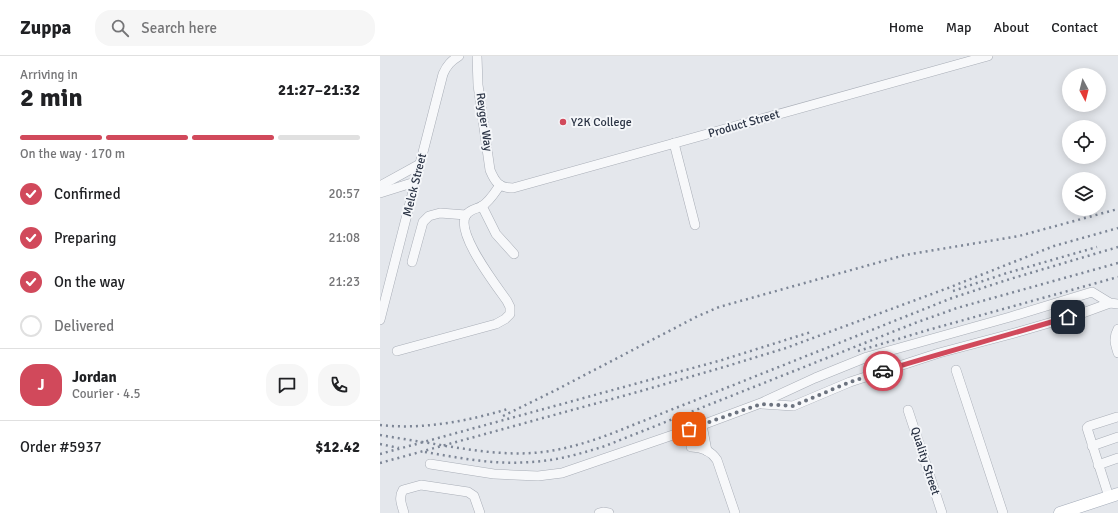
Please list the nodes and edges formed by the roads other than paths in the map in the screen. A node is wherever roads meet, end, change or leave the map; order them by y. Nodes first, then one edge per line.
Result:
1 (459, 56) edge
2 (477, 56) edge
3 (988, 56) edge
4 (674, 143) junction
5 (420, 164) junction
6 (415, 182) junction
7 (500, 185) junction
8 (380, 186) edge
9 (380, 193) edge
10 (482, 206) junction
11 (466, 215) junction
12 (695, 225) dead end
13 (514, 254) dead end
14 (412, 262) dead end
15 (1114, 303) edge
16 (380, 320) edge
17 (1118, 329) edge
18 (397, 351) dead end
19 (1118, 353) edge
20 (956, 370) dead end
21 (761, 404) junction
22 (908, 410) dead end
23 (1117, 416) edge
24 (702, 425) junction
25 (1118, 437) edge
26 (1092, 446) junction
27 (691, 447) dead end
28 (707, 451) junction
29 (1118, 458) edge
30 (430, 464) dead end
31 (1098, 465) junction
32 (1113, 495) edge
33 (404, 513) edge
34 (480, 513) edge
35 (599, 513) edge
36 (609, 513) edge
37 (735, 513) edge
38 (942, 513) edge
39 (1003, 513) edge
40 (1060, 513) edge

1 - 5 street, Melck Street
2 - 7 street, Reyger Way
3 - 4 street, Product Street
4 - 7 street, Product Street
4 - 12 street
5 - 6 street, Melck Street
5 - 8 street
6 - 9 street
6 - 16 street, Melck Street
7 - 10 street
10 - 11 street
10 - 13 street
11 - 14 street
11 - 18 street
15 - 21 street
15 - 21 street
17 - 19 street
20 - 39 street
21 - 24 street
22 - 38 street, Quality Street
23 - 26 street
24 - 28 street
24 - 30 street
25 - 26 street
26 - 31 street
27 - 28 street
28 - 37 street
29 - 31 street
31 - 32 street
32 - 40 main road
33 - 34 street
35 - 36 street

